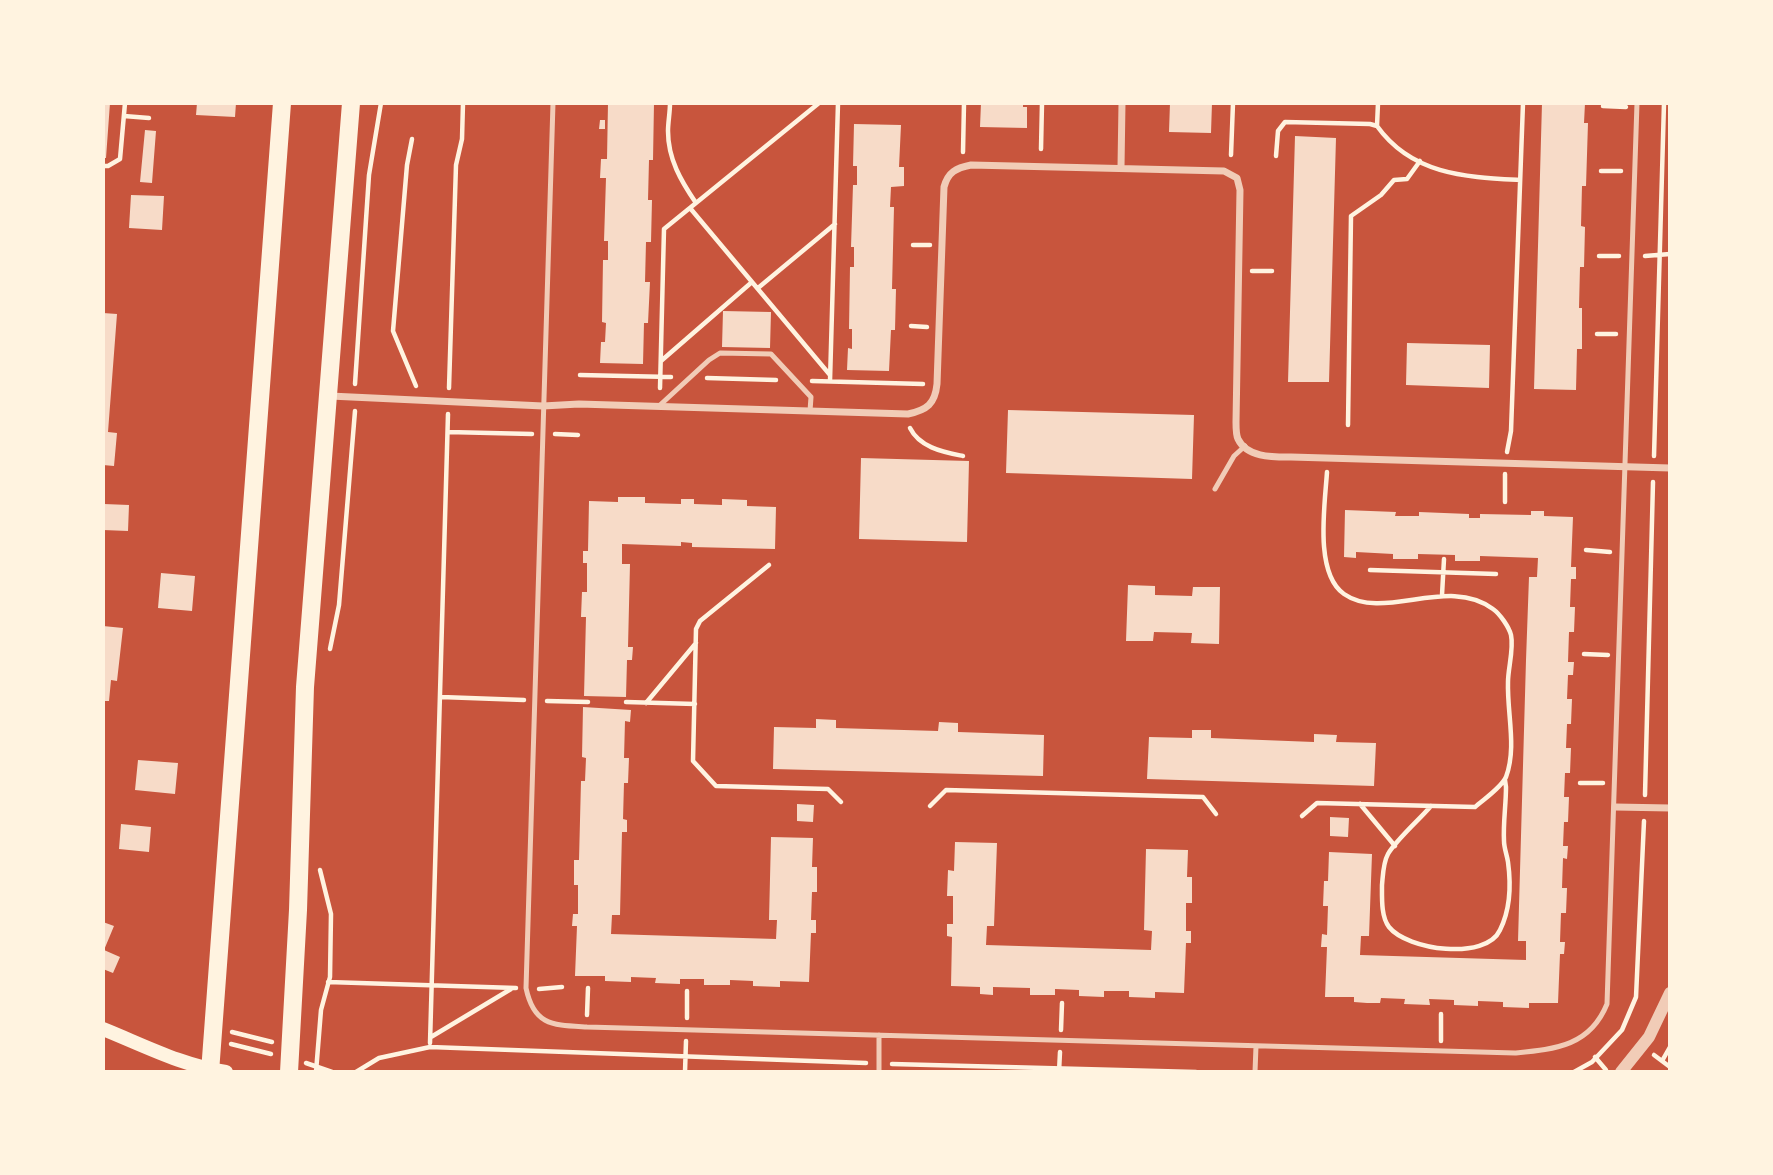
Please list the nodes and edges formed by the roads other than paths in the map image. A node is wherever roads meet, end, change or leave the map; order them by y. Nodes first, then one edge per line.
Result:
1 (282, 103) edge
2 (351, 103) edge
3 (553, 103) edge
4 (1122, 103) edge
5 (1637, 105) edge
6 (1121, 167) junction
7 (328, 396) junction
8 (543, 406) junction
9 (659, 406) junction
10 (810, 411) junction
11 (1245, 446) junction
12 (1627, 467) junction
13 (1670, 468) edge
14 (1215, 489) dead end
15 (1615, 807) junction
16 (1670, 807) edge
17 (1670, 993) edge
18 (103, 1029) edge
19 (879, 1035) junction
20 (1256, 1046) junction
21 (214, 1071) edge
22 (1624, 1071) edge
23 (289, 1072) edge
24 (878, 1072) edge
25 (1255, 1072) edge

1 - 21 main road
2 - 7 main road
3 - 8 lane
4 - 6 street
5 - 12 lane
6 - 10 street
6 - 11 street
7 - 8 street
7 - 23 main road
8 - 9 street
8 - 19 lane
9 - 10 street
9 - 10 lane
11 - 12 street
11 - 14 lane
12 - 13 street
12 - 15 lane
15 - 16 street
15 - 20 lane
17 - 22 street
18 - 21 main road
19 - 20 lane
19 - 24 lane
20 - 25 lane

